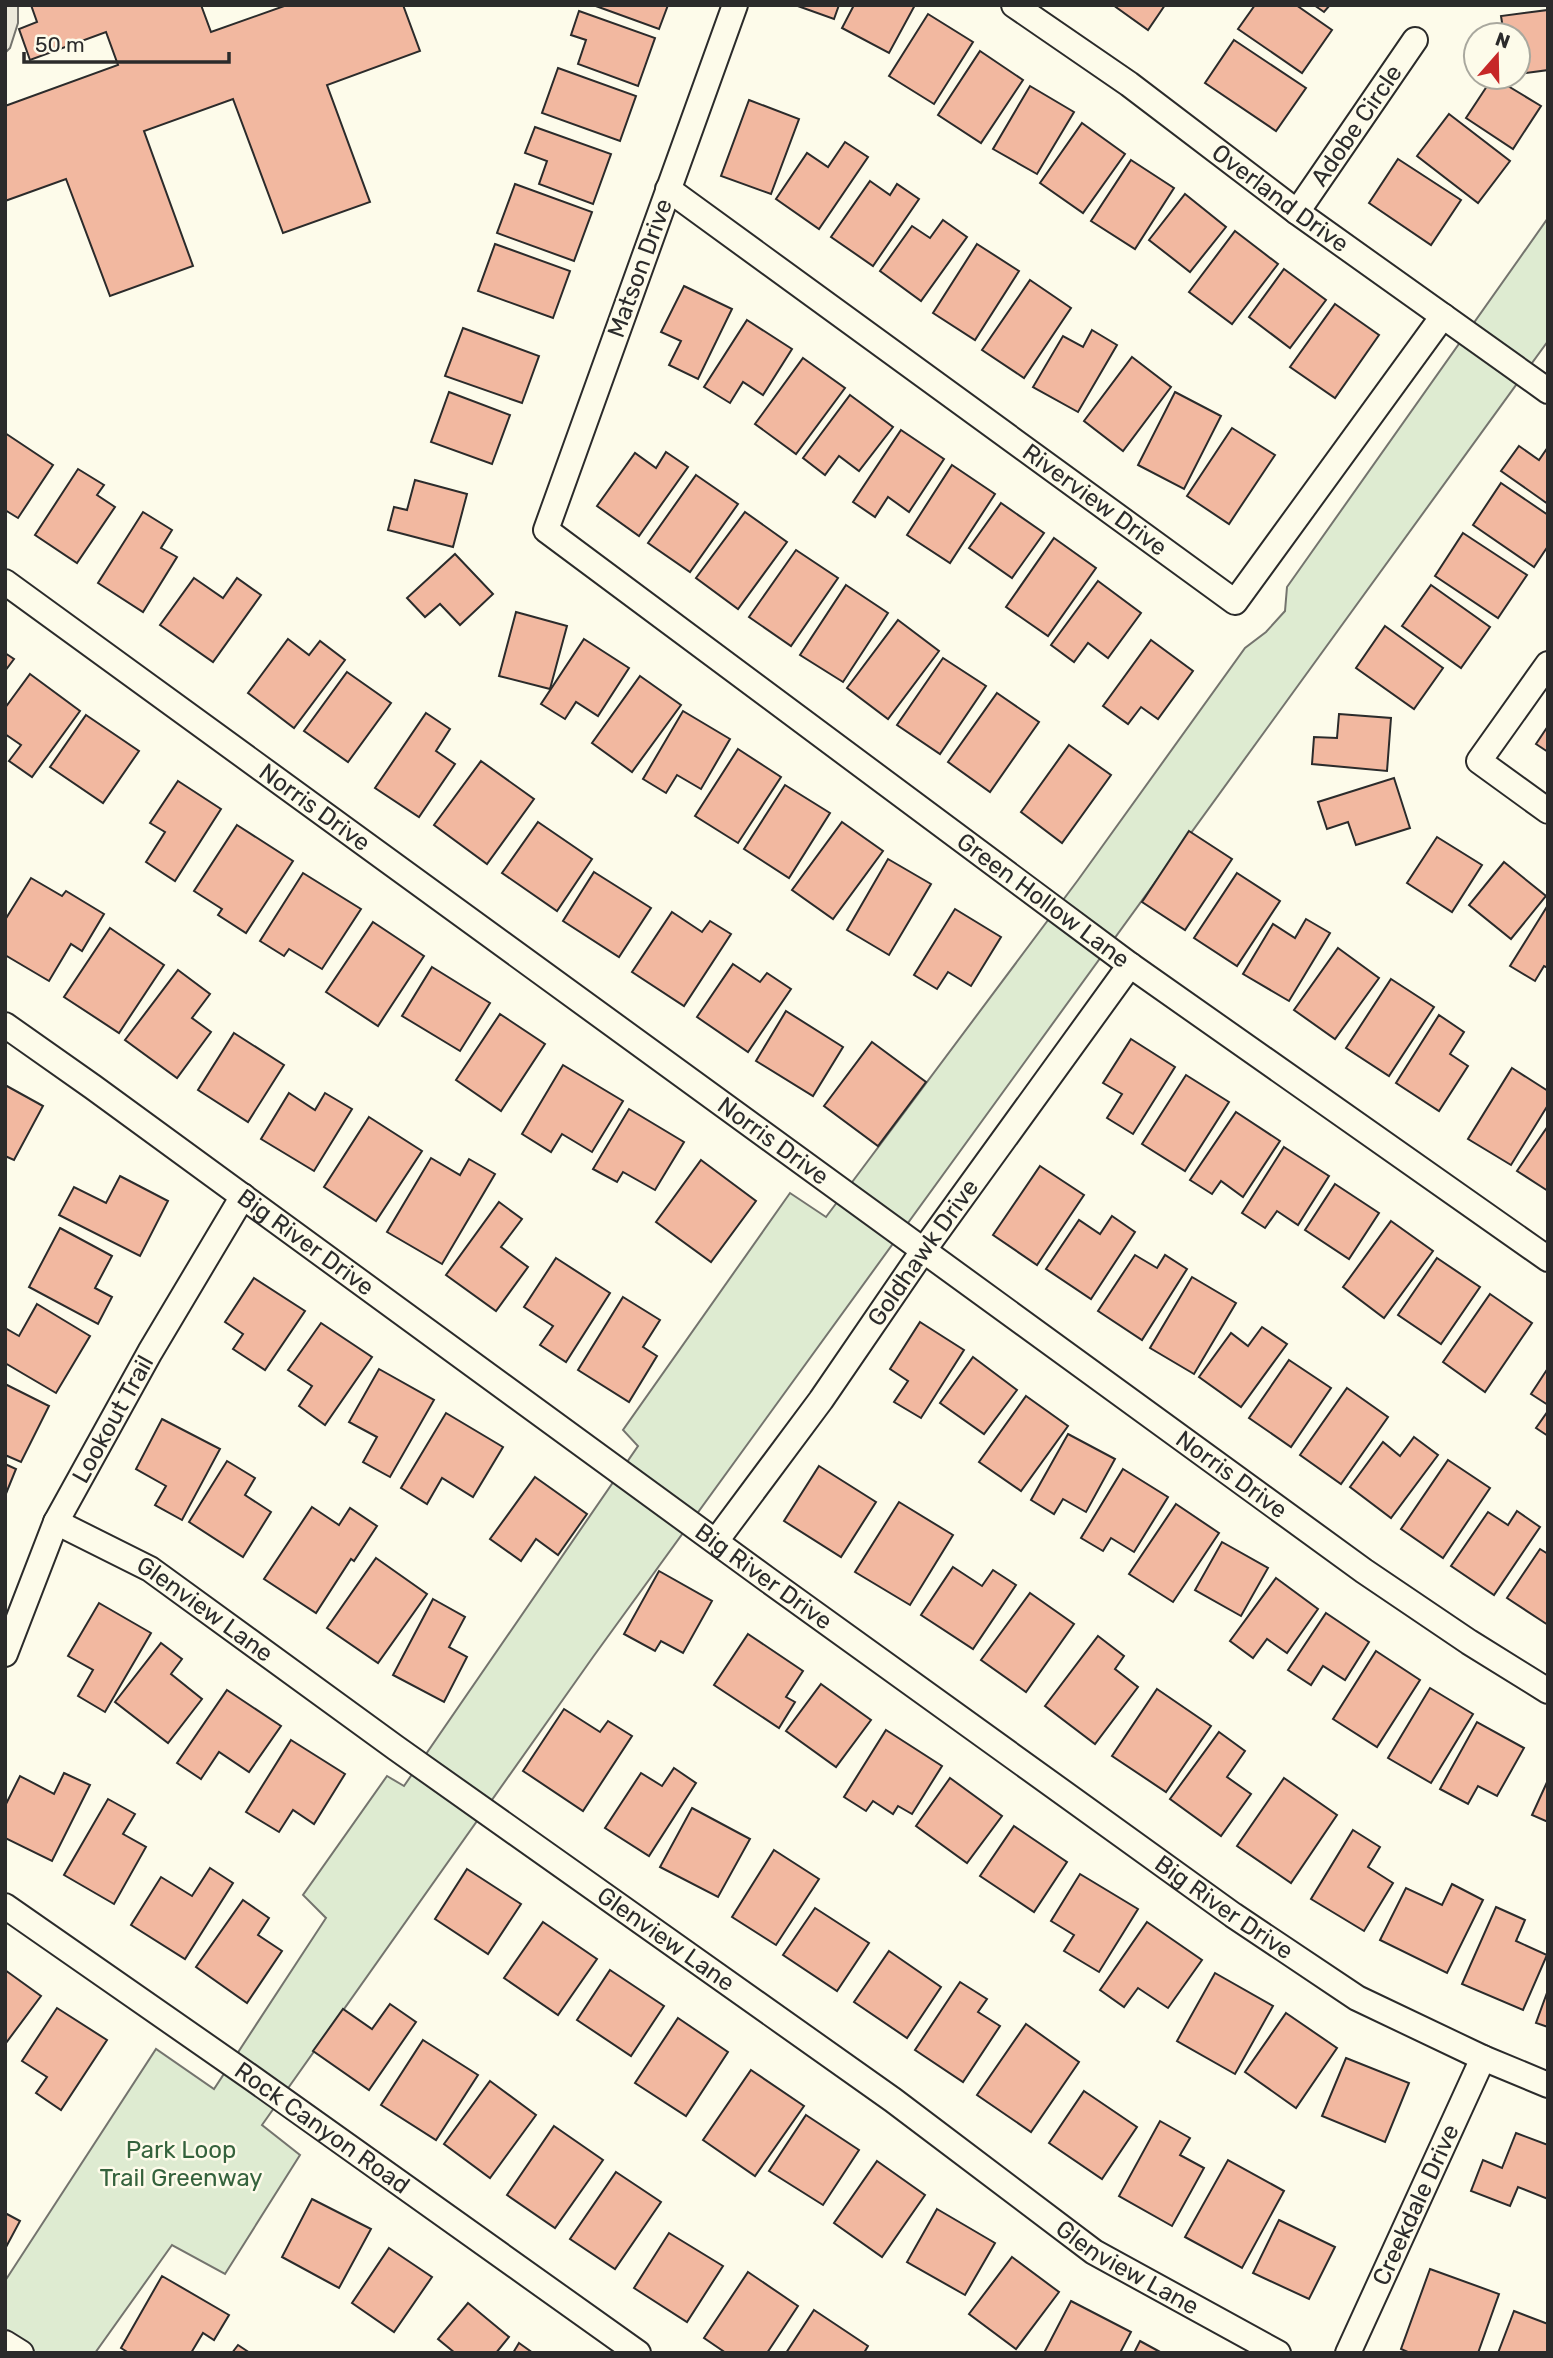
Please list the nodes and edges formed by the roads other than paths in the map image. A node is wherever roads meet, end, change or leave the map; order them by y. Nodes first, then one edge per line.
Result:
1 (736, 5) edge
2 (1014, 5) edge
3 (1415, 40) dead end
4 (668, 189) junction
5 (1297, 212) junction
6 (1443, 316) junction
7 (1548, 391) edge
8 (546, 530) joint
9 (5, 582) edge
10 (1548, 664) edge
11 (1548, 811) edge
12 (1130, 965) junction
13 (5, 1025) edge
14 (243, 1196) junction
15 (923, 1251) junction
16 (1548, 1259) edge
17 (56, 1522) junction
18 (716, 1541) junction
19 (5, 1654) edge
20 (1548, 1691) edge
21 (5, 1906) edge
22 (1483, 2057) junction
23 (1548, 2085) edge
24 (5, 2343) edge
25 (21, 2353) edge
26 (638, 2353) edge
27 (1278, 2353) edge
28 (1348, 2353) edge

1 - 4 street, Matson Drive
2 - 5 street, Overland Drive
3 - 5 street, Adobe Circle
4 - 6 street, Riverview Drive
4 - 8 street, Matson Drive
5 - 6 street, Overland Drive
6 - 7 street, Overland Drive
8 - 12 street, Green Hollow Lane
9 - 15 street, Norris Drive
10 - 11 street
12 - 15 street, Goldhawk Drive
12 - 16 street, Green Hollow Lane
13 - 14 street, Big River Drive
14 - 17 street, Lookout Trail
14 - 18 street, Big River Drive
15 - 18 street, Goldhawk Drive
15 - 20 street, Norris Drive
17 - 19 street, Lookout Trail
17 - 27 street, Glenview Lane
18 - 22 street, Big River Drive
21 - 26 street, Rock Canyon Road
22 - 23 street, Big River Drive
22 - 28 street, Creekdale Drive
24 - 25 street

